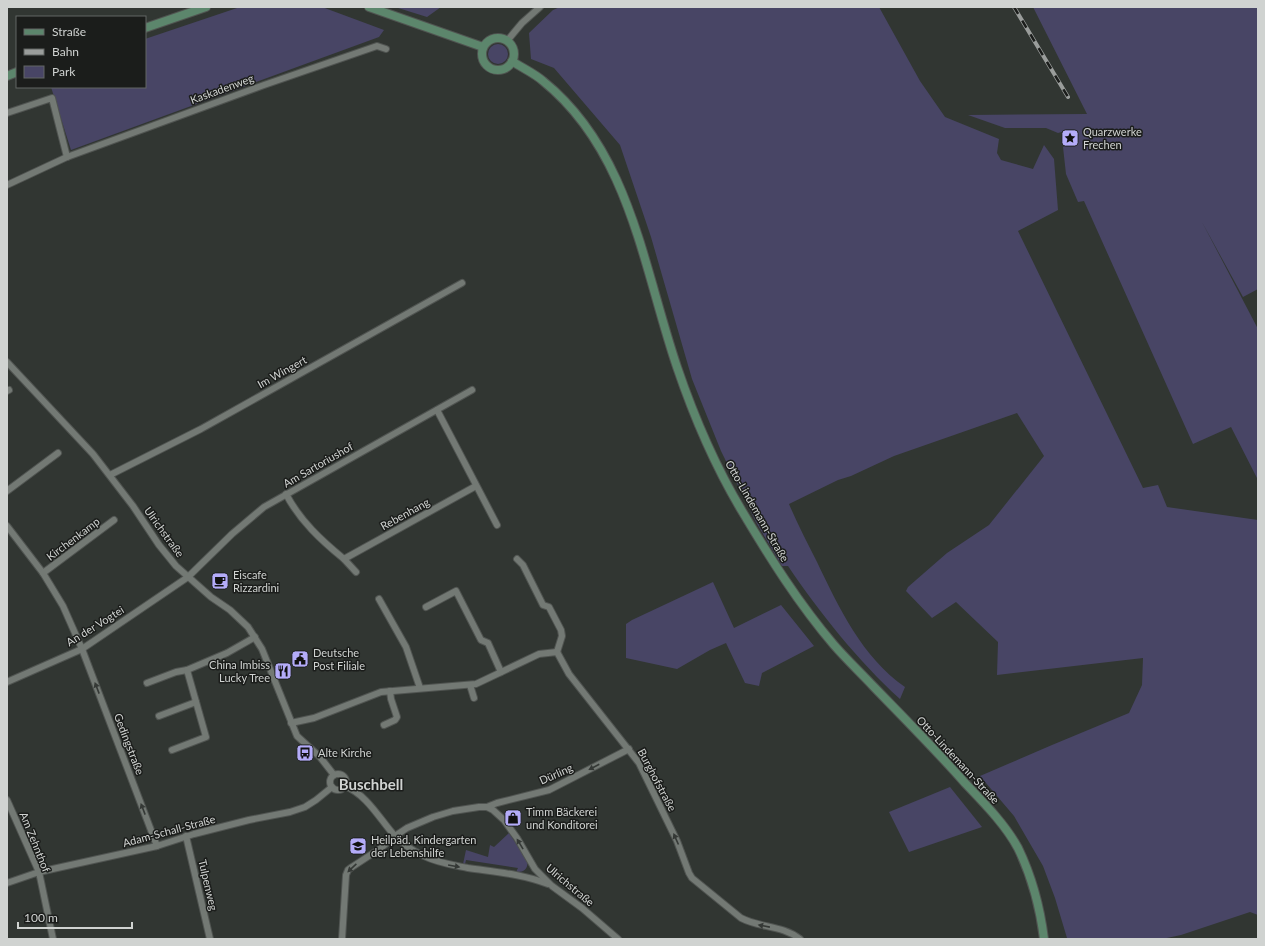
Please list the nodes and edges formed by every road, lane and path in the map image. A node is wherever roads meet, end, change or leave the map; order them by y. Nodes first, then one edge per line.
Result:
1 (206, 7) edge
2 (369, 7) edge
3 (540, 7) edge
4 (146, 28) edge
5 (507, 41) junction
6 (483, 47) junction
7 (386, 49) dead end
8 (512, 61) junction
9 (7, 113) edge
10 (67, 157) junction
11 (7, 184) edge
12 (462, 283) dead end
13 (7, 362) edge
14 (472, 390) dead end
15 (437, 410) junction
16 (58, 453) dead end
17 (110, 475) junction
18 (476, 486) junction
19 (7, 491) edge
20 (286, 494) junction
21 (114, 520) dead end
22 (497, 525) dead end
23 (7, 526) edge
24 (344, 559) junction
25 (517, 559) dead end
26 (356, 572) dead end
27 (43, 573) junction
28 (188, 576) junction
29 (379, 599) dead end
30 (426, 607) dead end
31 (255, 637) junction
32 (82, 649) junction
33 (558, 652) junction
34 (187, 670) junction
35 (502, 672) junction
36 (7, 682) edge
37 (147, 683) dead end
38 (470, 685) junction
39 (420, 688) junction
40 (390, 691) junction
41 (474, 698) dead end
42 (196, 702) junction
43 (159, 716) dead end
44 (291, 724) junction
45 (384, 725) dead end
46 (629, 749) junction
47 (172, 750) dead end
48 (334, 775) junction
49 (345, 786) junction
50 (332, 787) junction
51 (7, 800) edge
52 (486, 807) junction
53 (186, 836) junction
54 (395, 836) junction
55 (157, 846) junction
56 (532, 862) junction
57 (39, 872) junction
58 (525, 877) junction
59 (7, 882) edge
60 (552, 886) junction
61 (53, 939) edge
62 (210, 939) edge
63 (342, 939) edge
64 (618, 939) edge
65 (800, 939) edge
66 (1044, 939) edge

1 - 4 street
2 - 6 street
3 - 5 street
5 - 6 street
5 - 8 street
6 - 8 street
7 - 10 street, Kaskadenweg
8 - 66 street, Otto-Lindemann-Straße
9 - 10 street
10 - 11 street, Kaskadenweg
12 - 17 street, Im Wingert
13 - 17 street, Ulrichstraße
14 - 15 street, Am Sartoriushof
15 - 18 street
15 - 20 street, Am Sartoriushof
16 - 19 street
17 - 28 street, Ulrichstraße
18 - 22 street
18 - 24 street, Rebenhang
20 - 24 street
20 - 28 street, Am Sartoriushof
21 - 27 street, Kirchenkamp
23 - 27 street, Kirchenkamp
24 - 26 street
25 - 33 street
27 - 32 street, Kirchenkamp
28 - 31 street, Ulrichstraße
28 - 32 street, An der Vogtei
29 - 39 street
30 - 35 street
31 - 34 street
31 - 44 street, Ulrichstraße
32 - 36 street, An der Vogtei
55 -> 32 street, Gedingstraße
33 - 35 street
33 - 46 street, Burghofstraße
34 - 37 street
34 - 42 street
35 - 38 street
38 - 39 street
38 - 41 street
39 - 40 street
40 - 44 street
40 - 45 street
42 - 43 street
42 - 47 street
44 - 48 street, Ulrichstraße
46 -> 52 street, Dürling
65 -> 46 street, Burghofstraße
48 - 49 street
48 - 50 street
49 - 50 street
49 - 54 street
50 - 53 street, Adam-Schall-Straße
51 - 57 street, Am Zehnthof
52 - 54 street
56 -> 52 street, Ulrichstraße
53 - 55 street, Adam-Schall-Straße
53 - 62 street, Tulpenweg
54 -> 58 street
54 -> 63 street
55 - 57 street, Adam-Schall-Straße
56 - 58 street
56 - 60 street, Ulrichstraße
57 - 59 street, Adam-Schall-Straße
57 - 61 street, Am Zehnthof
58 - 60 street
60 - 64 street, Ulrichstraße

